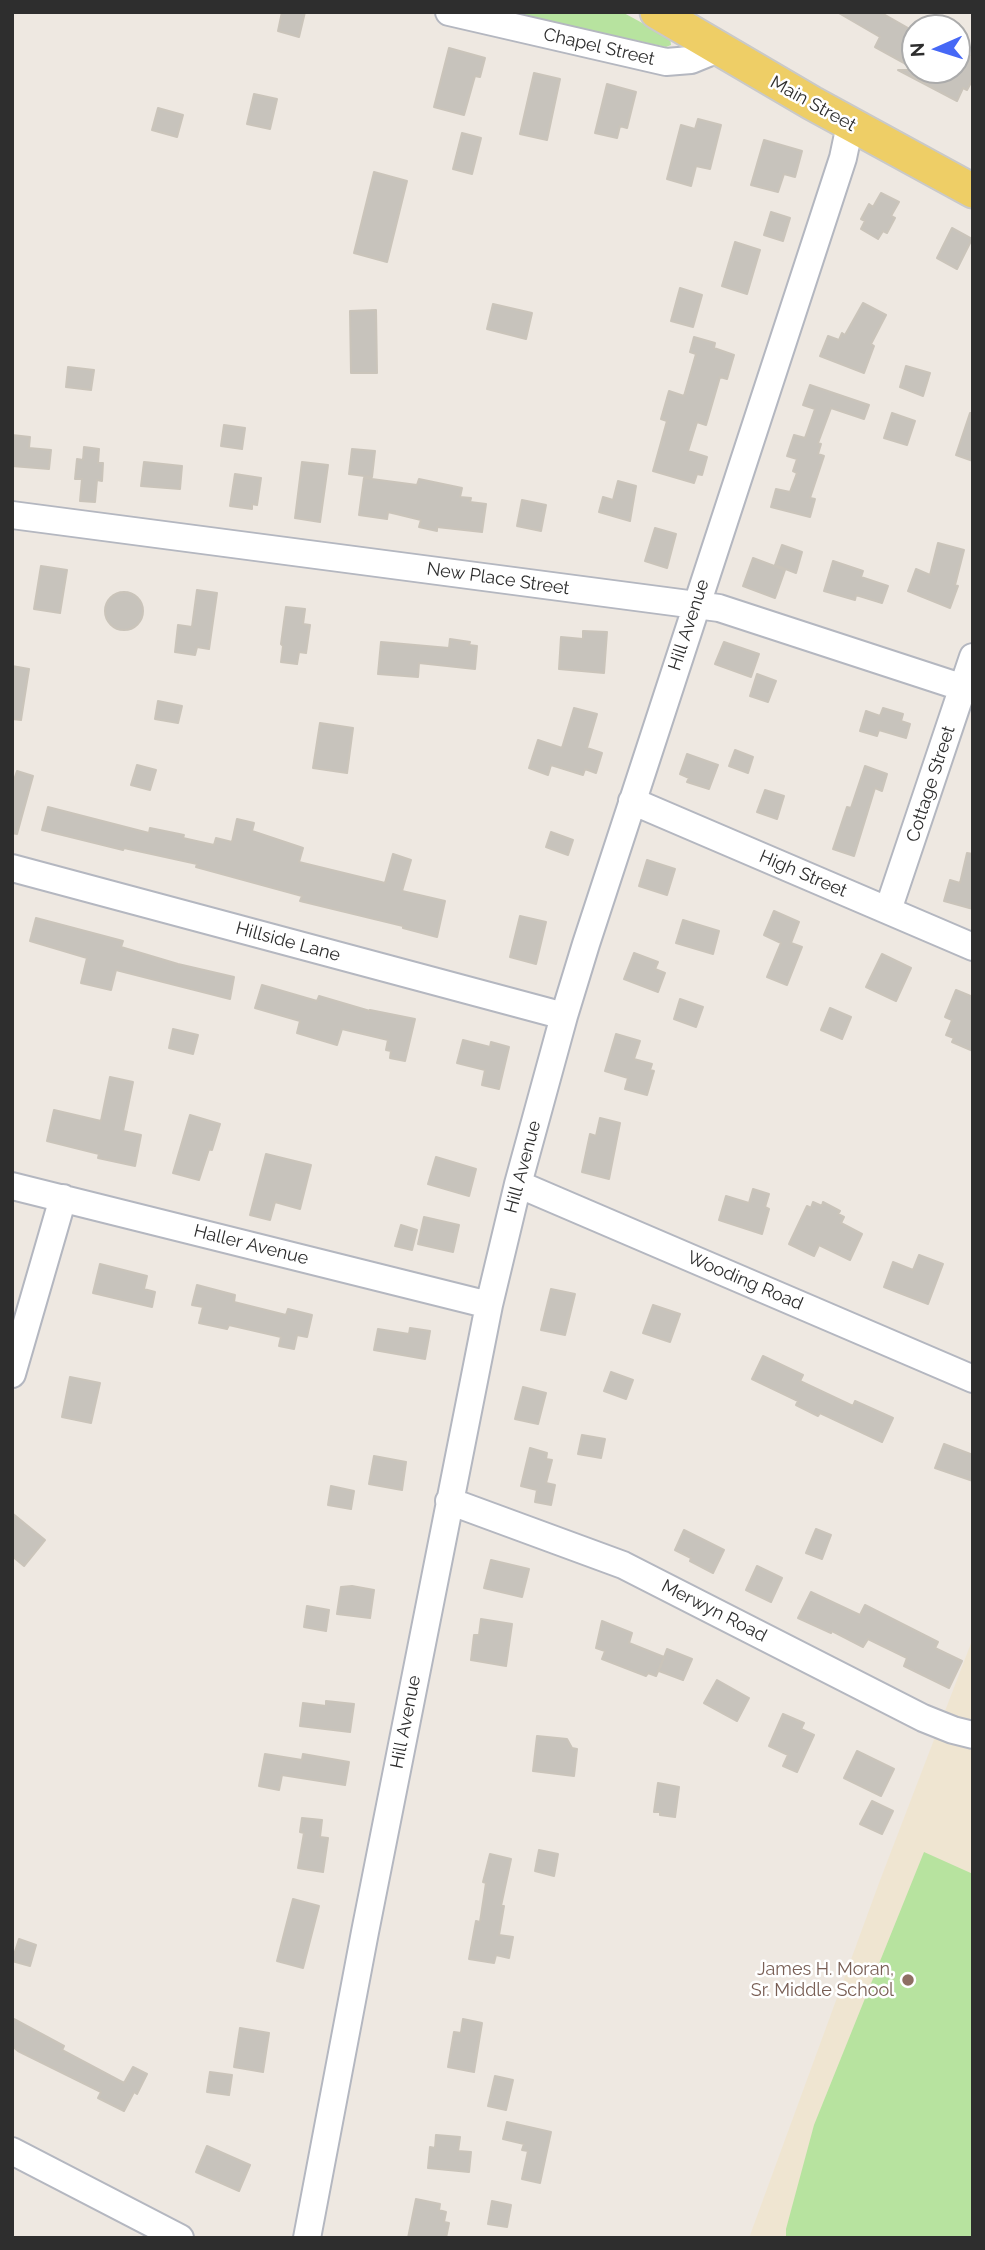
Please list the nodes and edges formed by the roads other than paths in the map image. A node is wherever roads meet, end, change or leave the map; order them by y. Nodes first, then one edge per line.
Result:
1 (449, 12) edge
2 (657, 12) edge
3 (480, 16) edge
4 (718, 49) junction
5 (850, 125) junction
6 (973, 191) edge
7 (12, 515) edge
8 (696, 604) junction
9 (973, 657) edge
10 (968, 690) edge
11 (632, 801) junction
12 (12, 868) edge
13 (888, 910) junction
14 (973, 947) edge
15 (564, 1016) junction
16 (518, 1184) junction
17 (12, 1186) edge
18 (63, 1198) junction
19 (489, 1305) junction
20 (12, 1374) edge
21 (973, 1379) edge
22 (449, 1501) junction
23 (973, 1735) edge
24 (12, 2151) edge
25 (180, 2238) edge
26 (307, 2238) edge

1 - 3 street, Chapel Street
2 - 4 main road, Main Street
3 - 4 street, Chapel Street
4 - 5 main road, Main Street
5 - 6 main road, Main Street
5 - 8 street, Hill Avenue
7 - 8 street, New Place Street
8 - 10 street, New Place Street
8 - 11 street, Hill Avenue
9 - 10 street, Cottage Street
10 - 13 street, Cottage Street
11 - 13 street, High Street
11 - 15 street, Hill Avenue
12 - 15 street, Hillside Lane
13 - 14 street, High Street
15 - 16 street, Hill Avenue
16 - 19 street, Hill Avenue
16 - 21 street, Wooding Road
17 - 18 street, Haller Avenue
18 - 19 street, Haller Avenue
18 - 20 street
19 - 22 street, Hill Avenue
22 - 23 street, Merwyn Road
22 - 26 street, Hill Avenue
24 - 25 street

